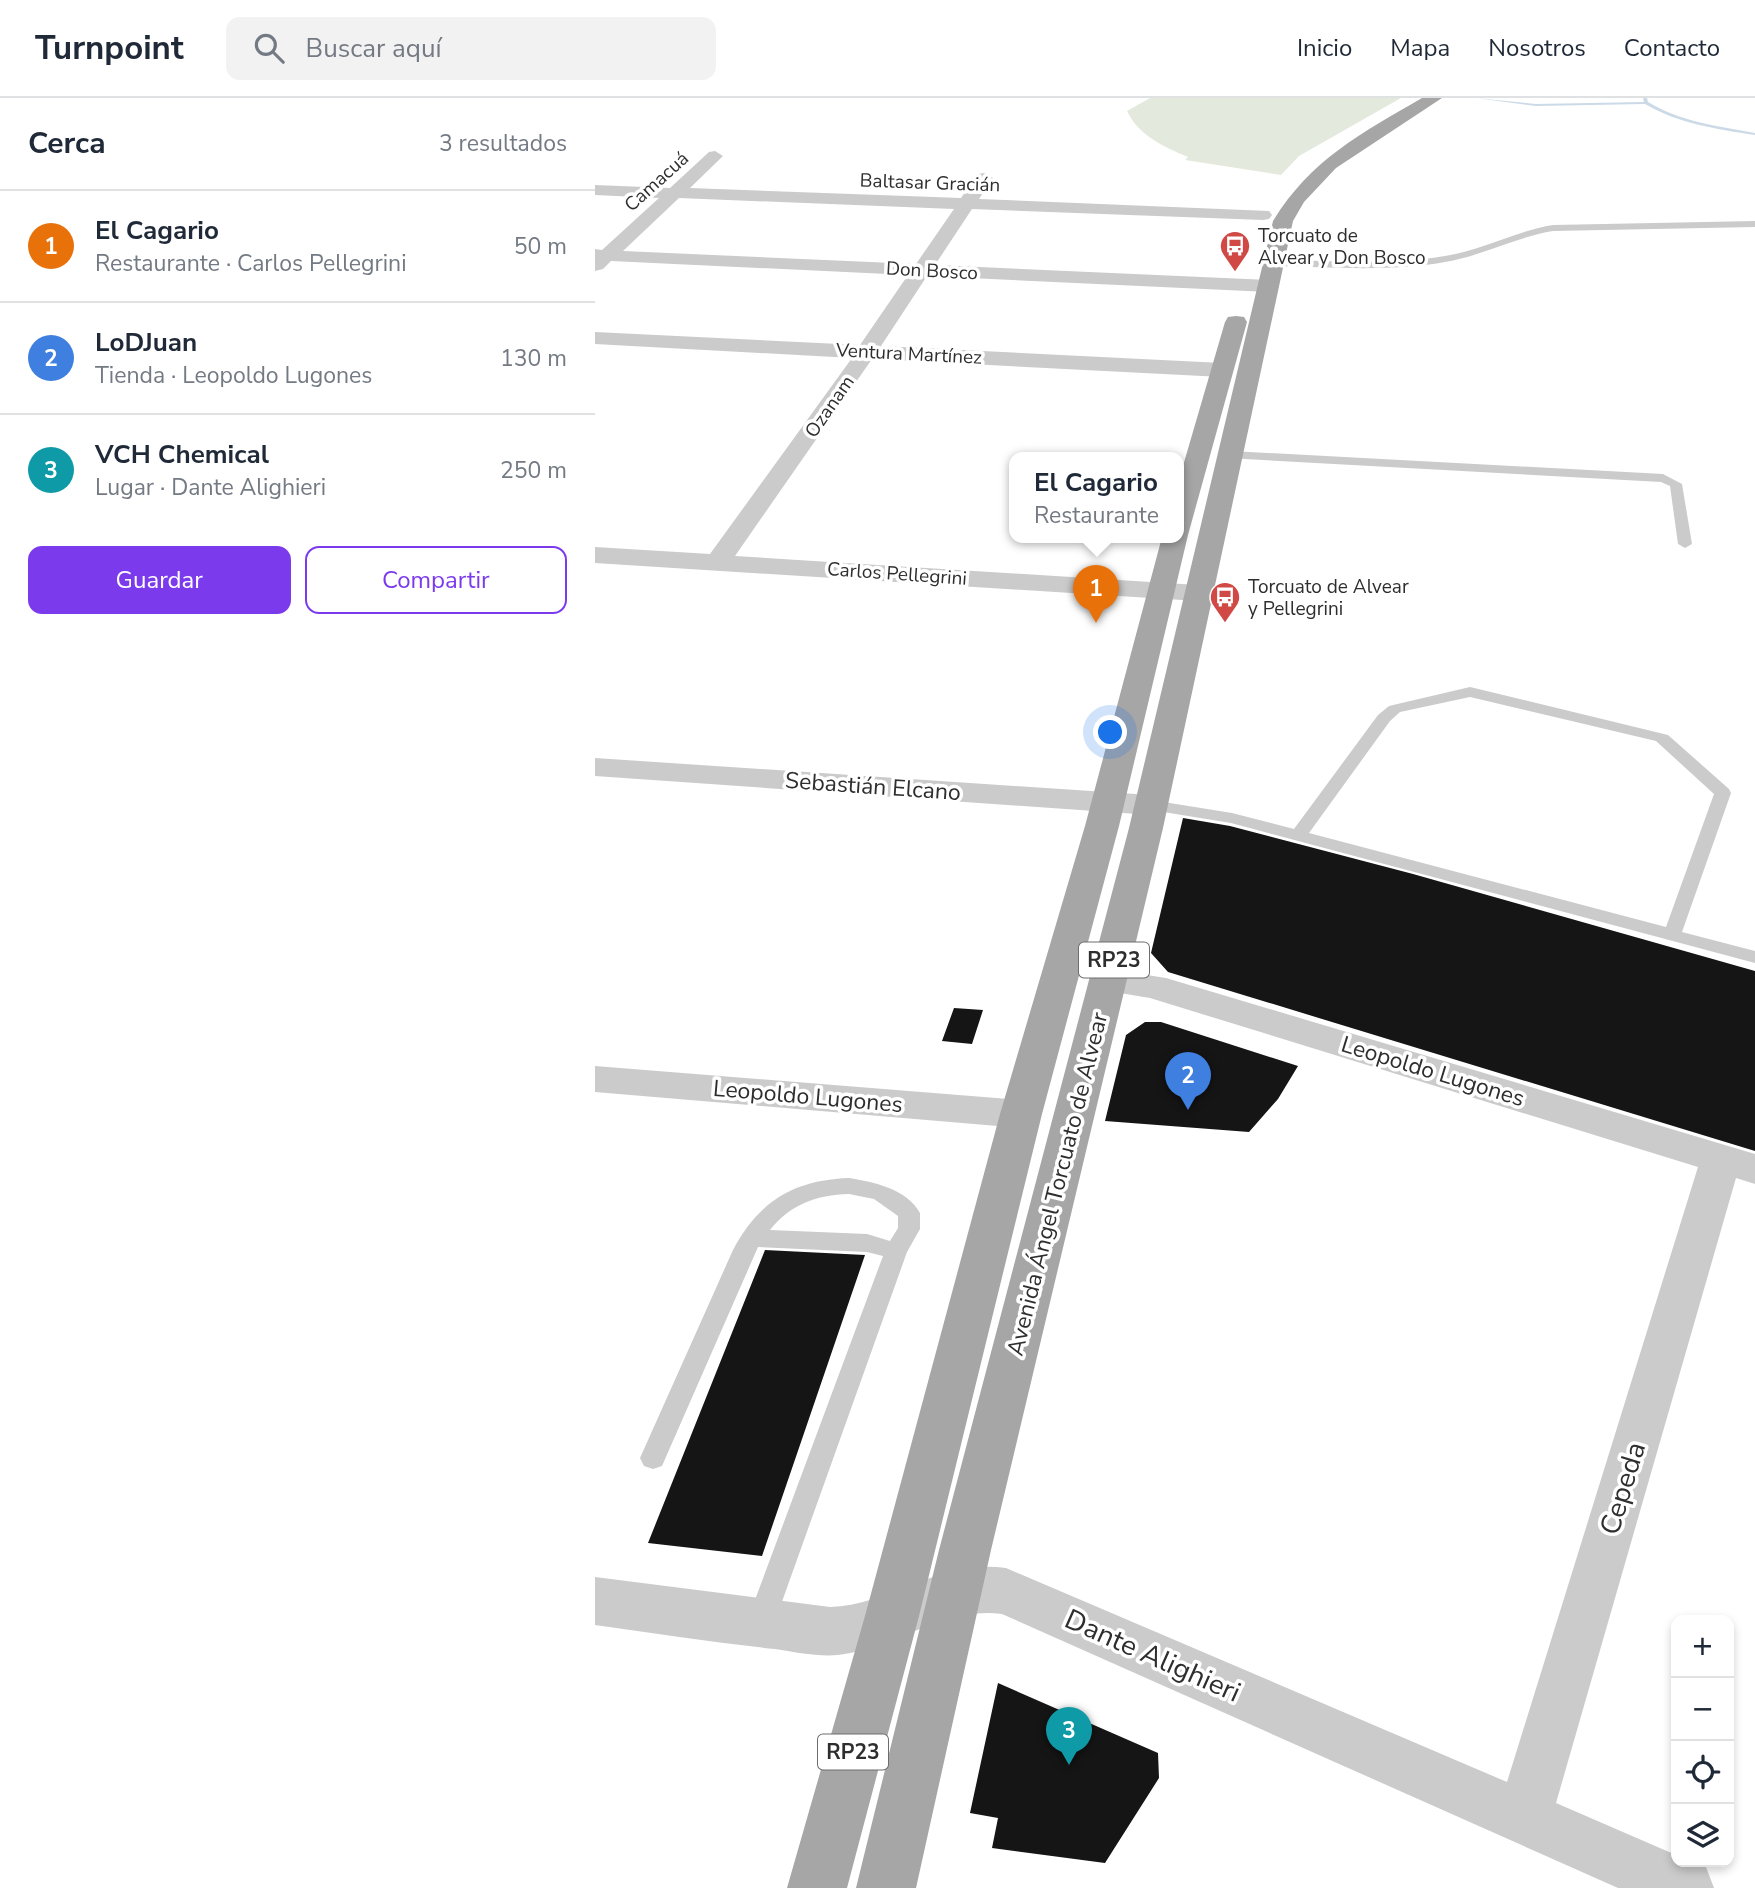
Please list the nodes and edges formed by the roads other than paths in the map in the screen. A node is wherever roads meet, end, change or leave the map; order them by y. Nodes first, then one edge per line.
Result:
1 (1413, 98) edge
2 (1434, 98) edge
3 (715, 156) dead end
4 (984, 178) dead end
5 (595, 190) edge
6 (674, 193) junction
7 (965, 205) junction
8 (1263, 215) junction
9 (1755, 225) edge
10 (599, 259) edge
11 (922, 270) junction
12 (1263, 278) junction
13 (595, 338) edge
14 (867, 351) junction
15 (1222, 370) junction
16 (1230, 455) junction
17 (1184, 508) edge
18 (1174, 543) edge
19 (1685, 544) dead end
20 (598, 559) edge
21 (718, 562) junction
22 (1162, 590) junction
23 (1198, 593) junction
24 (595, 767) edge
25 (1108, 802) junction
26 (1151, 805) junction
27 (1298, 836) junction
28 (1672, 935) junction
29 (1755, 957) edge
30 (1109, 981) junction
31 (595, 1079) edge
32 (1021, 1114) junction
33 (1738, 1164) edge
34 (752, 1238) junction
35 (896, 1251) junction
36 (653, 1458) dead end
37 (955, 1591) junction
38 (595, 1601) edge
39 (892, 1616) junction
40 (759, 1624) junction
41 (1524, 1817) junction
42 (817, 1888) edge
43 (886, 1888) edge
44 (1685, 1888) edge

1 - 8 main road, Avenida Ángel Torcuato de Alvear / RP23
2 - 12 main road, Avenida Ángel Torcuato de Alvear / RP23
3 - 6 street, Camacuá
4 - 7 street, Ozanam
5 - 6 street, Baltasar Gracián
6 - 7 street, Baltasar Gracián
6 - 10 street, Camacuá
7 - 8 street, Baltasar Gracián
7 - 11 street, Ozanam
8 - 12 main road, Avenida Ángel Torcuato de Alvear / RP23
9 - 12 lane
10 - 11 street, Don Bosco
11 - 12 street, Don Bosco
11 - 14 street, Ozanam
12 - 15 main road, Avenida Ángel Torcuato de Alvear / RP23
12 - 16 main road, Avenida Ángel Torcuato de Alvear / RP23
13 - 14 street, Ventura Martínez
14 - 15 street, Ventura Martínez
14 - 21 street, Ozanam
15 - 17 main road, Avenida Ángel Torcuato de Alvear / RP23
16 - 19 lane
16 - 23 main road, Avenida Ángel Torcuato de Alvear / RP23
18 - 22 main road, RP23
20 - 21 street, Carlos Pellegrini
21 - 22 street, Carlos Pellegrini
22 - 23 street, Carlos Pellegrini
22 - 25 main road, RP23
23 - 26 main road, Avenida Ángel Torcuato de Alvear / RP23
24 - 25 street, Sebastián Elcano
25 - 26 street, Sebastián Elcano
25 - 32 main road, RP23
26 - 27 lane
26 - 30 main road, Avenida Ángel Torcuato de Alvear / RP23
27 - 28 lane
27 - 28 lane
28 - 29 lane
30 - 33 street, Leopoldo Lugones
30 - 37 main road, Avenida Ángel Torcuato de Alvear / RP23
31 - 32 street, Leopoldo Lugones
32 - 39 main road, RP23
33 - 41 street, Cepeda
34 - 35 lane
34 - 35 lane
34 - 36 lane
35 - 40 lane
37 - 39 street, Dante Alighieri
37 - 41 street, Dante Alighieri
37 - 43 main road, Avenida Ángel Torcuato de Alvear / RP23
38 - 40 street, Dante Alighieri
39 - 40 street, Dante Alighieri
39 - 42 main road, RP23
41 - 44 street, Dante Alighieri

